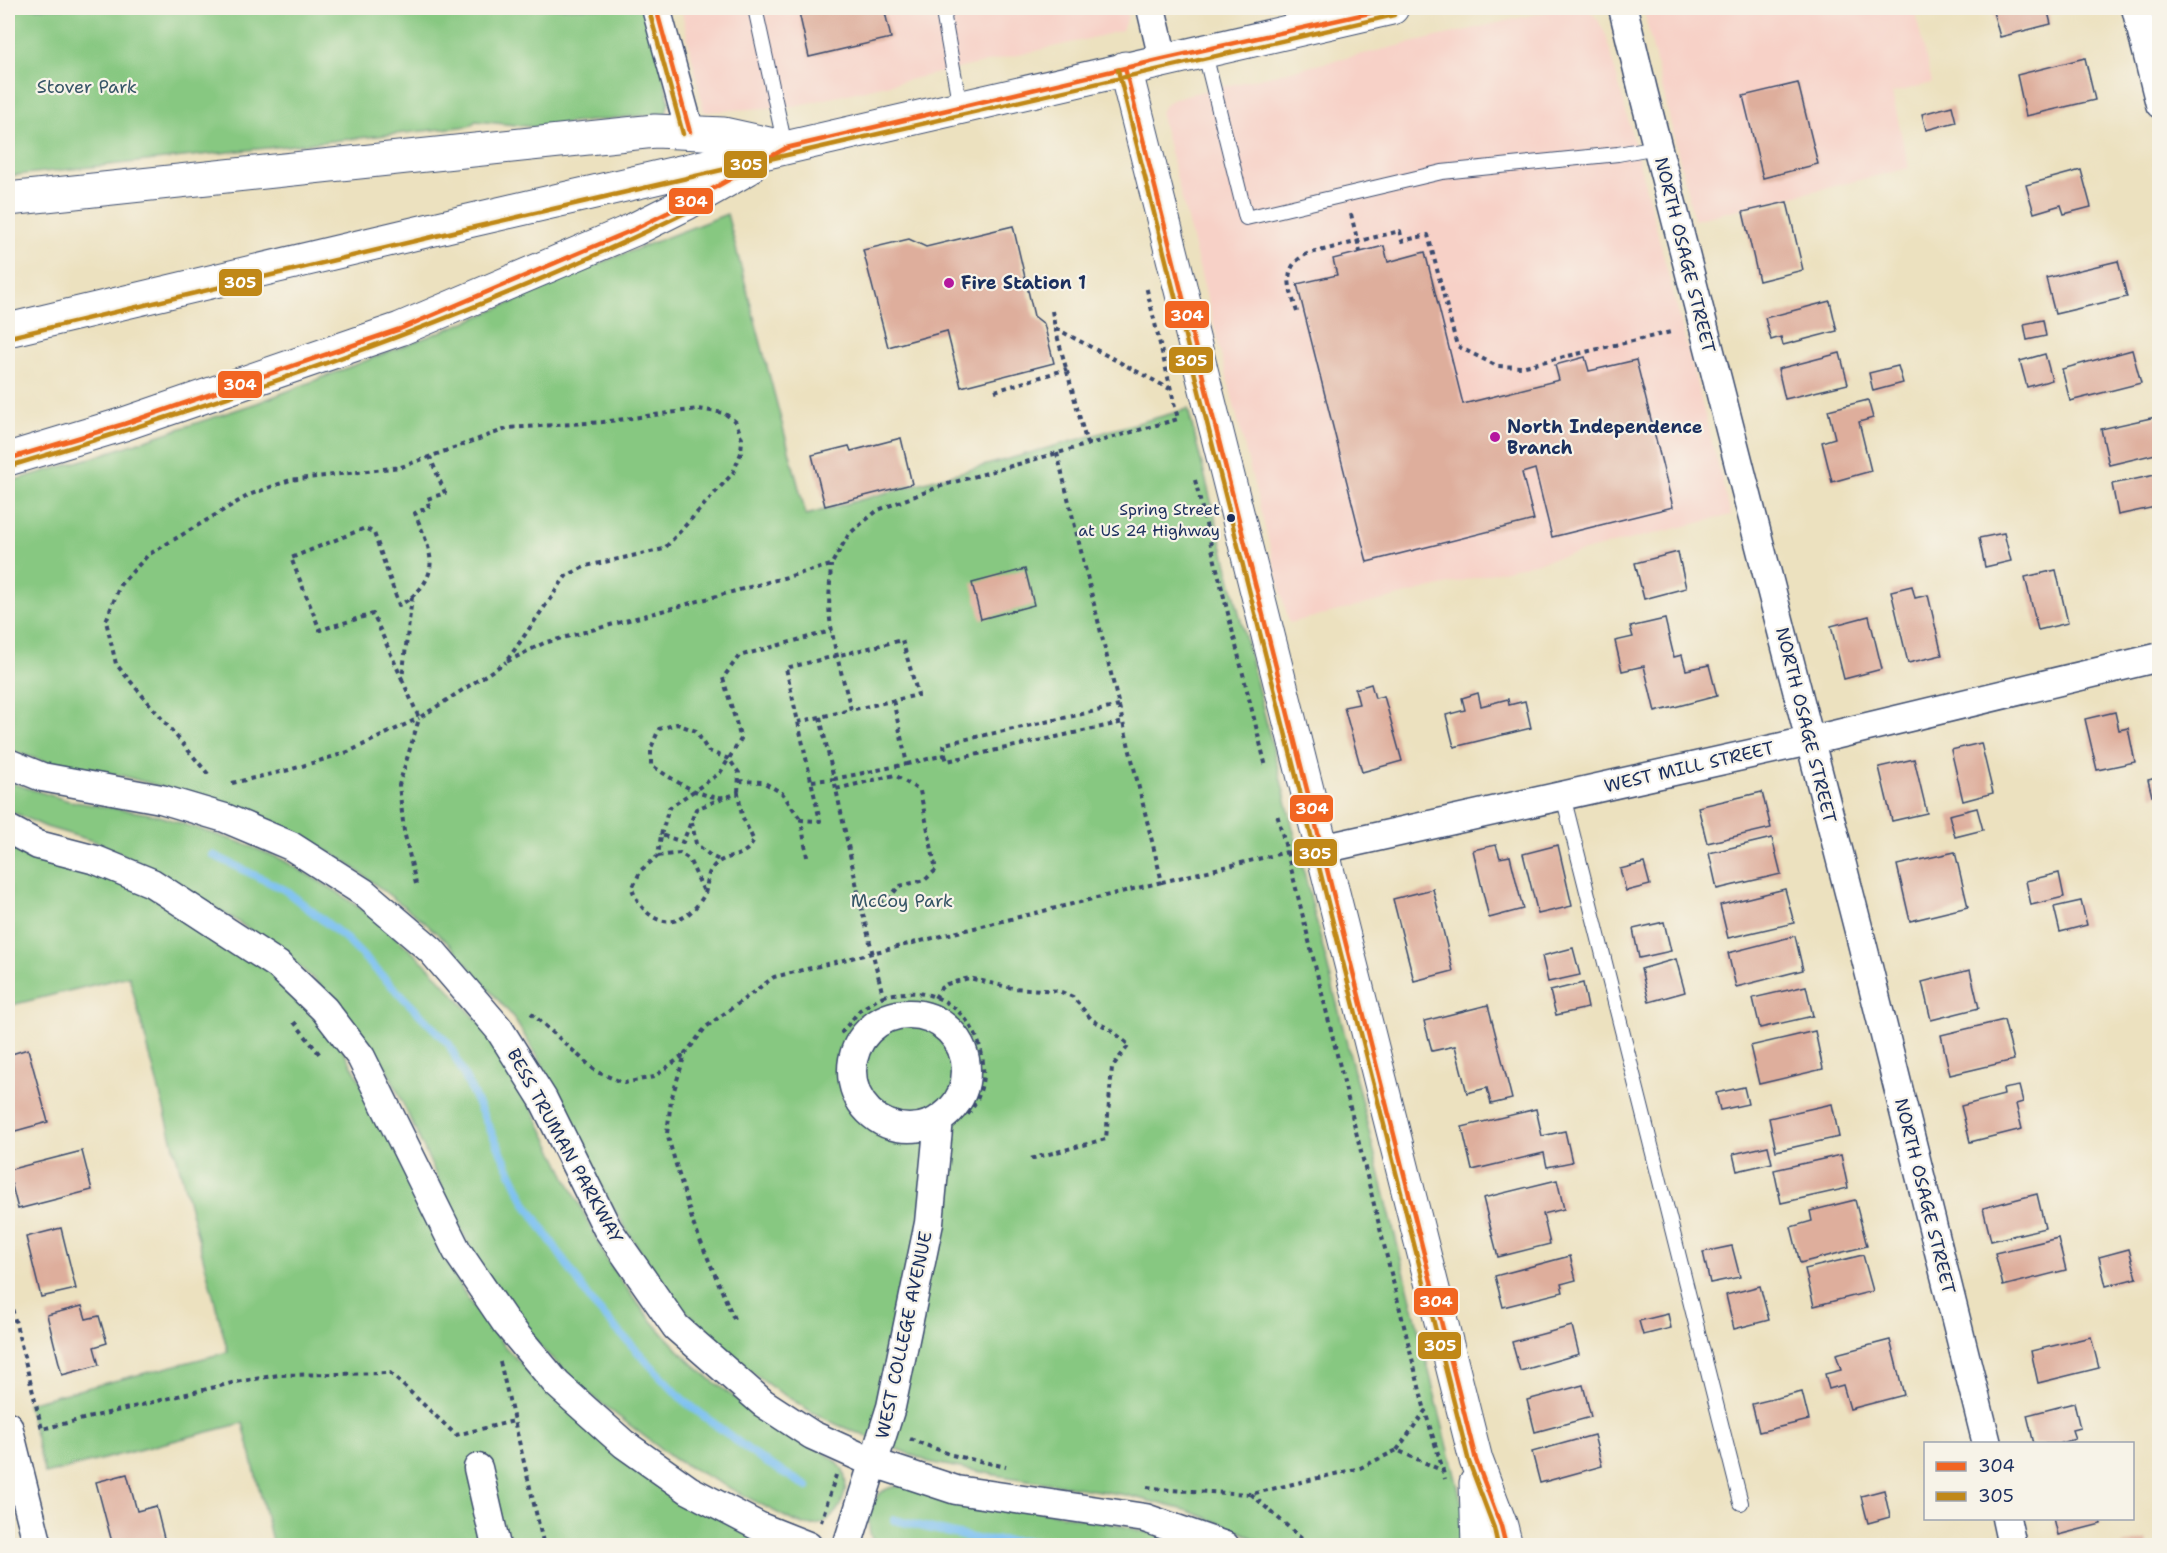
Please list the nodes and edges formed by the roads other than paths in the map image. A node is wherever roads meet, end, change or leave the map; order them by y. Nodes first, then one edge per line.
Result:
1 (656, 8) edge
2 (755, 8) edge
3 (947, 8) edge
4 (1151, 8) edge
5 (1392, 8) edge
6 (1623, 8) edge
7 (2136, 8) edge
8 (1204, 50) junction
9 (1163, 59) junction
10 (1125, 68) junction
11 (2160, 104) edge
12 (960, 107) junction
13 (690, 132) junction
14 (1657, 147) junction
15 (786, 148) junction
16 (8, 199) edge
17 (8, 330) edge
18 (8, 459) edge
19 (2160, 657) edge
20 (1809, 741) junction
21 (8, 763) edge
22 (1563, 796) junction
23 (8, 829) edge
24 (1322, 849) junction
25 (950, 1122) junction
26 (8, 1426) edge
27 (1987, 1442) edge
28 (1476, 1460) junction
29 (874, 1463) junction
30 (478, 1468) dead end
31 (1741, 1503) dead end
32 (2006, 1520) edge
33 (814, 1535) edge
34 (38, 1545) edge
35 (496, 1545) edge
36 (847, 1545) edge
37 (1225, 1545) edge
38 (1478, 1545) edge
39 (1506, 1545) edge
40 (2012, 1545) edge

1 - 13 street
2 - 15 lane
3 - 12 lane
4 - 9 street
5 - 8 main road
6 - 14 street, NORTH OSAGE STREET
7 - 11 street
8 - 9 main road
8 - 14 lane
9 - 10 main road
10 - 12 main road
10 - 24 main road
12 - 15 main road
13 - 15 main road
13 - 16 main road
14 - 20 street, NORTH OSAGE STREET
15 - 17 main road
15 - 18 main road
19 - 20 street, WEST MILL STREET
20 - 22 street, WEST MILL STREET
20 - 27 street, NORTH OSAGE STREET
21 - 29 street, BESS TRUMAN PARKWAY
22 - 24 street, WEST MILL STREET
22 - 31 lane
23 - 33 street
24 - 28 main road
25 - 25 street
25 - 29 street, WEST COLLEGE AVENUE
26 - 34 street
28 - 38 main road
28 - 39 main road
29 - 36 street, WEST COLLEGE AVENUE
29 - 37 street, BESS TRUMAN PARKWAY
30 - 35 street
32 - 40 street

